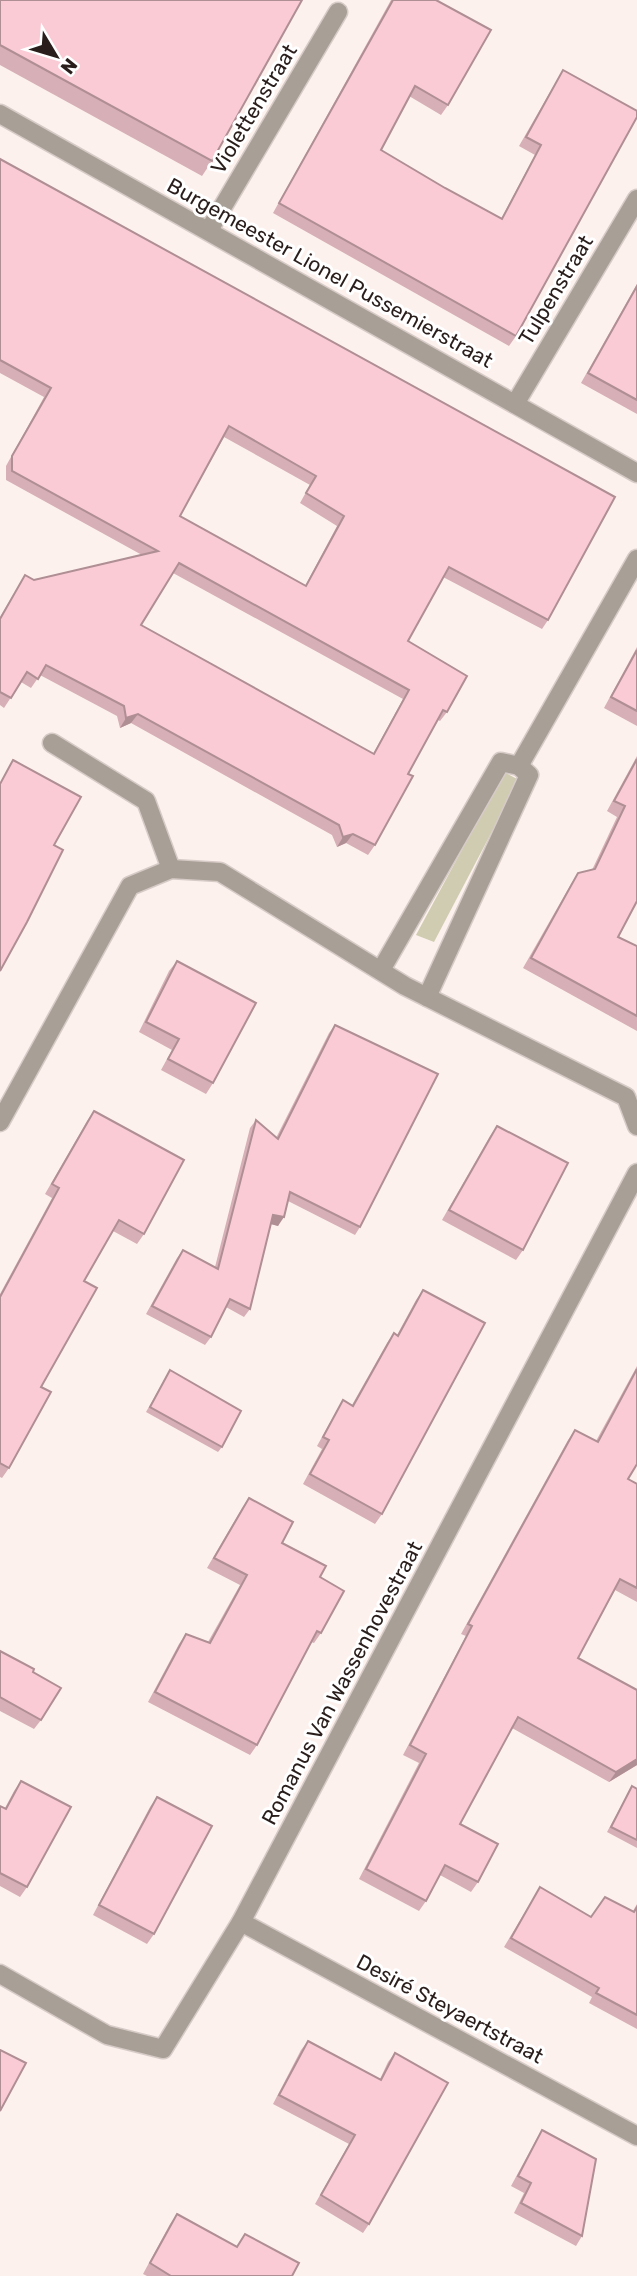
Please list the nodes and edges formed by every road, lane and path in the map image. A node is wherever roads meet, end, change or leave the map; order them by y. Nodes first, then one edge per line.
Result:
1 (338, 12) dead end
2 (0, 114) edge
3 (637, 199) edge
4 (209, 230) junction
5 (515, 404) junction
6 (637, 474) edge
7 (637, 559) edge
8 (52, 743) dead end
9 (520, 766) junction
10 (171, 869) junction
11 (381, 970) junction
12 (428, 997) junction
13 (0, 1122) edge
14 (637, 1126) edge
15 (637, 1173) edge
16 (241, 1922) junction
17 (0, 1974) edge
18 (637, 2136) edge

1 - 4 street, Violettenstraat
2 - 4 street, Burgemeester Lionel Pussemierstraat
3 - 5 street, Tulpenstraat
4 - 5 street, Burgemeester Lionel Pussemierstraat
5 - 6 street, Burgemeester Lionel Pussemierstraat
7 - 9 street
8 - 10 street
9 - 11 street
9 - 12 street
10 - 11 street
10 - 13 street
11 - 12 street
12 - 14 street
15 - 16 street, Romanus Van Wassenhovestraat
16 - 17 street, Romanus Van Wassenhovestraat
16 - 18 street, Desiré Steyaertstraat

